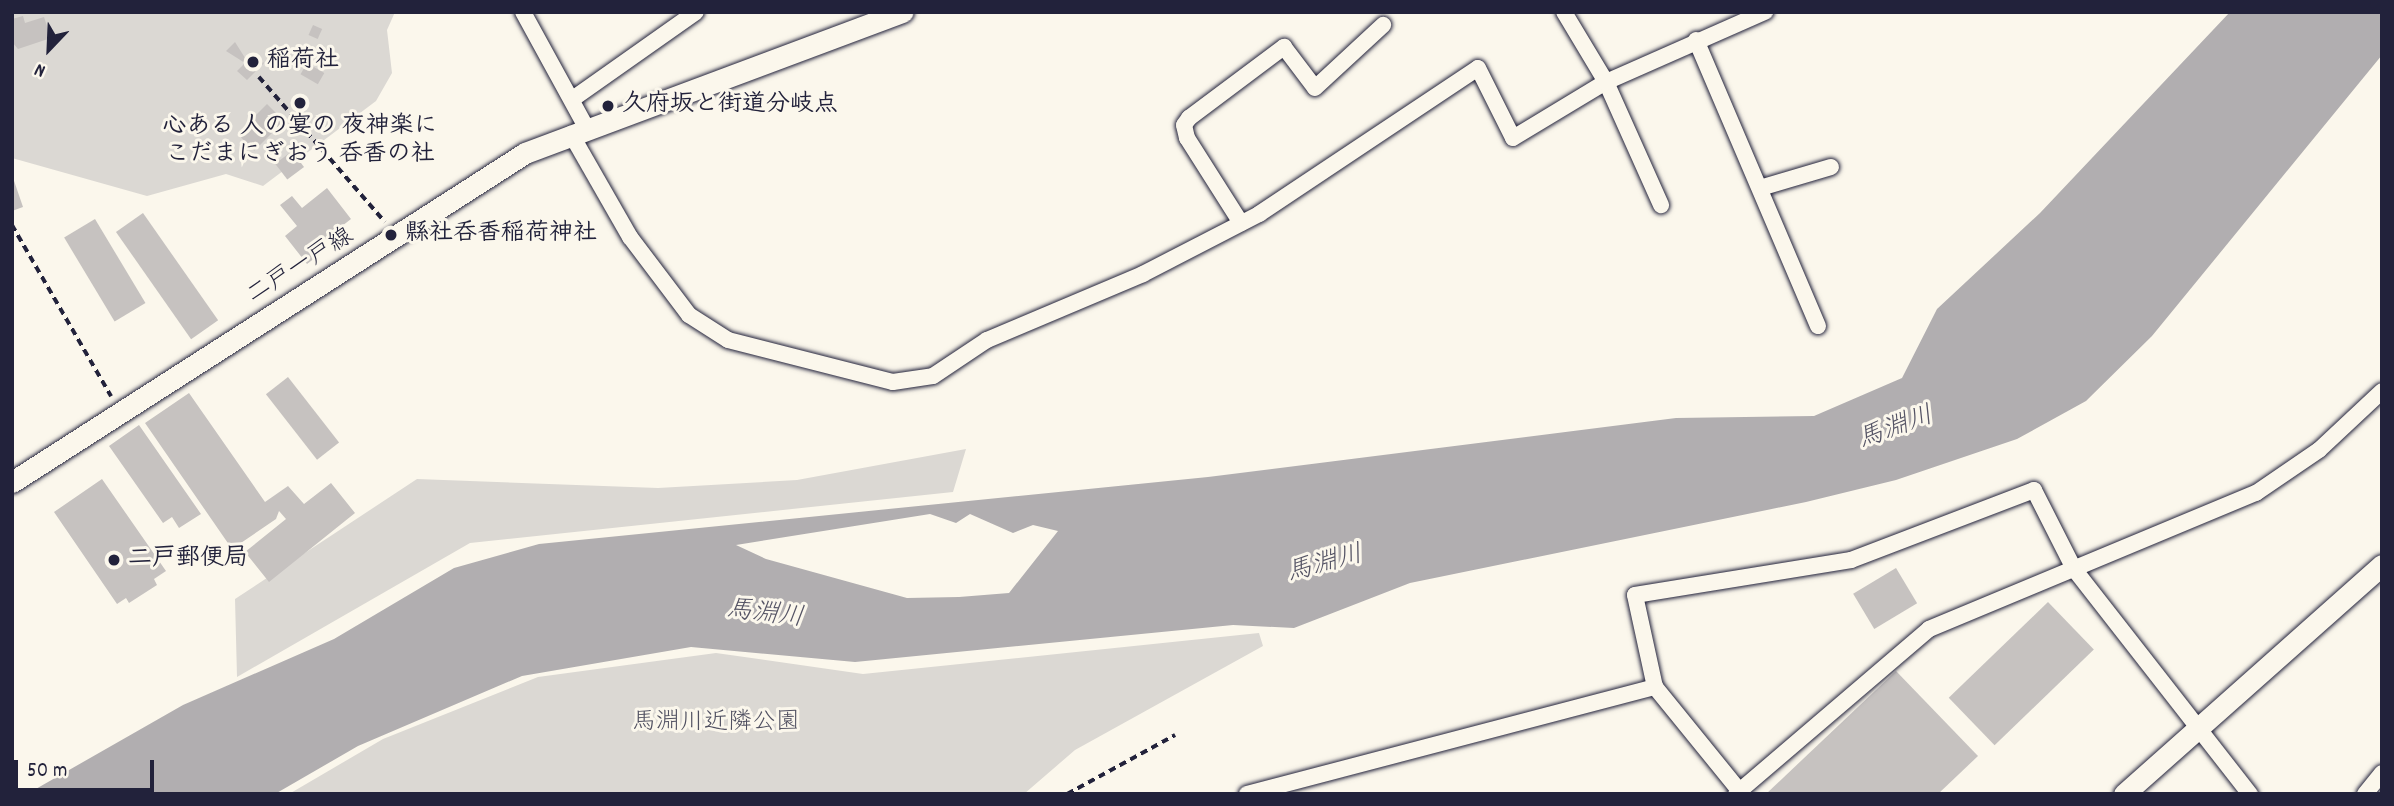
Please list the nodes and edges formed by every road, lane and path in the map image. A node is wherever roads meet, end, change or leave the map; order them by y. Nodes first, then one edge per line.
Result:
1 (523, 12) edge
2 (696, 12) edge
3 (903, 12) edge
4 (1564, 12) edge
5 (1765, 12) edge
6 (1383, 25) dead end
7 (1696, 40) junction
8 (259, 77) dead end
9 (1606, 82) junction
10 (574, 98) junction
11 (578, 130) junction
12 (1831, 167) dead end
13 (1760, 188) junction
14 (1661, 205) dead end
15 (1241, 223) junction
16 (12, 225) edge
17 (397, 237) junction
18 (1818, 326) dead end
19 (2382, 391) edge
20 (121, 412) junction
21 (12, 482) edge
22 (2382, 565) edge
23 (2074, 569) junction
24 (1655, 687) junction
25 (2197, 729) junction
26 (1175, 735) dead end
27 (2382, 773) edge
28 (1740, 793) edge
29 (1067, 794) edge
30 (1247, 794) edge
31 (2124, 794) edge
32 (2250, 794) edge
33 (2365, 794) edge

1 - 10 street
2 - 10 street
3 - 11 main road, 二戸一戸線
4 - 9 street
5 - 7 street
6 - 15 street
7 - 9 street
7 - 13 street
8 - 17 path
9 - 14 street
9 - 15 street
10 - 11 street
11 - 15 street
11 - 17 main road, 二戸一戸線
12 - 13 street
13 - 18 street
16 - 20 path
17 - 20 main road, 二戸一戸線
19 - 23 street
20 - 21 main road, 二戸一戸線
22 - 25 main road
23 - 24 street
23 - 25 street
23 - 28 street
24 - 28 street
24 - 30 street
25 - 31 main road
25 - 32 street
26 - 29 path
27 - 33 street

